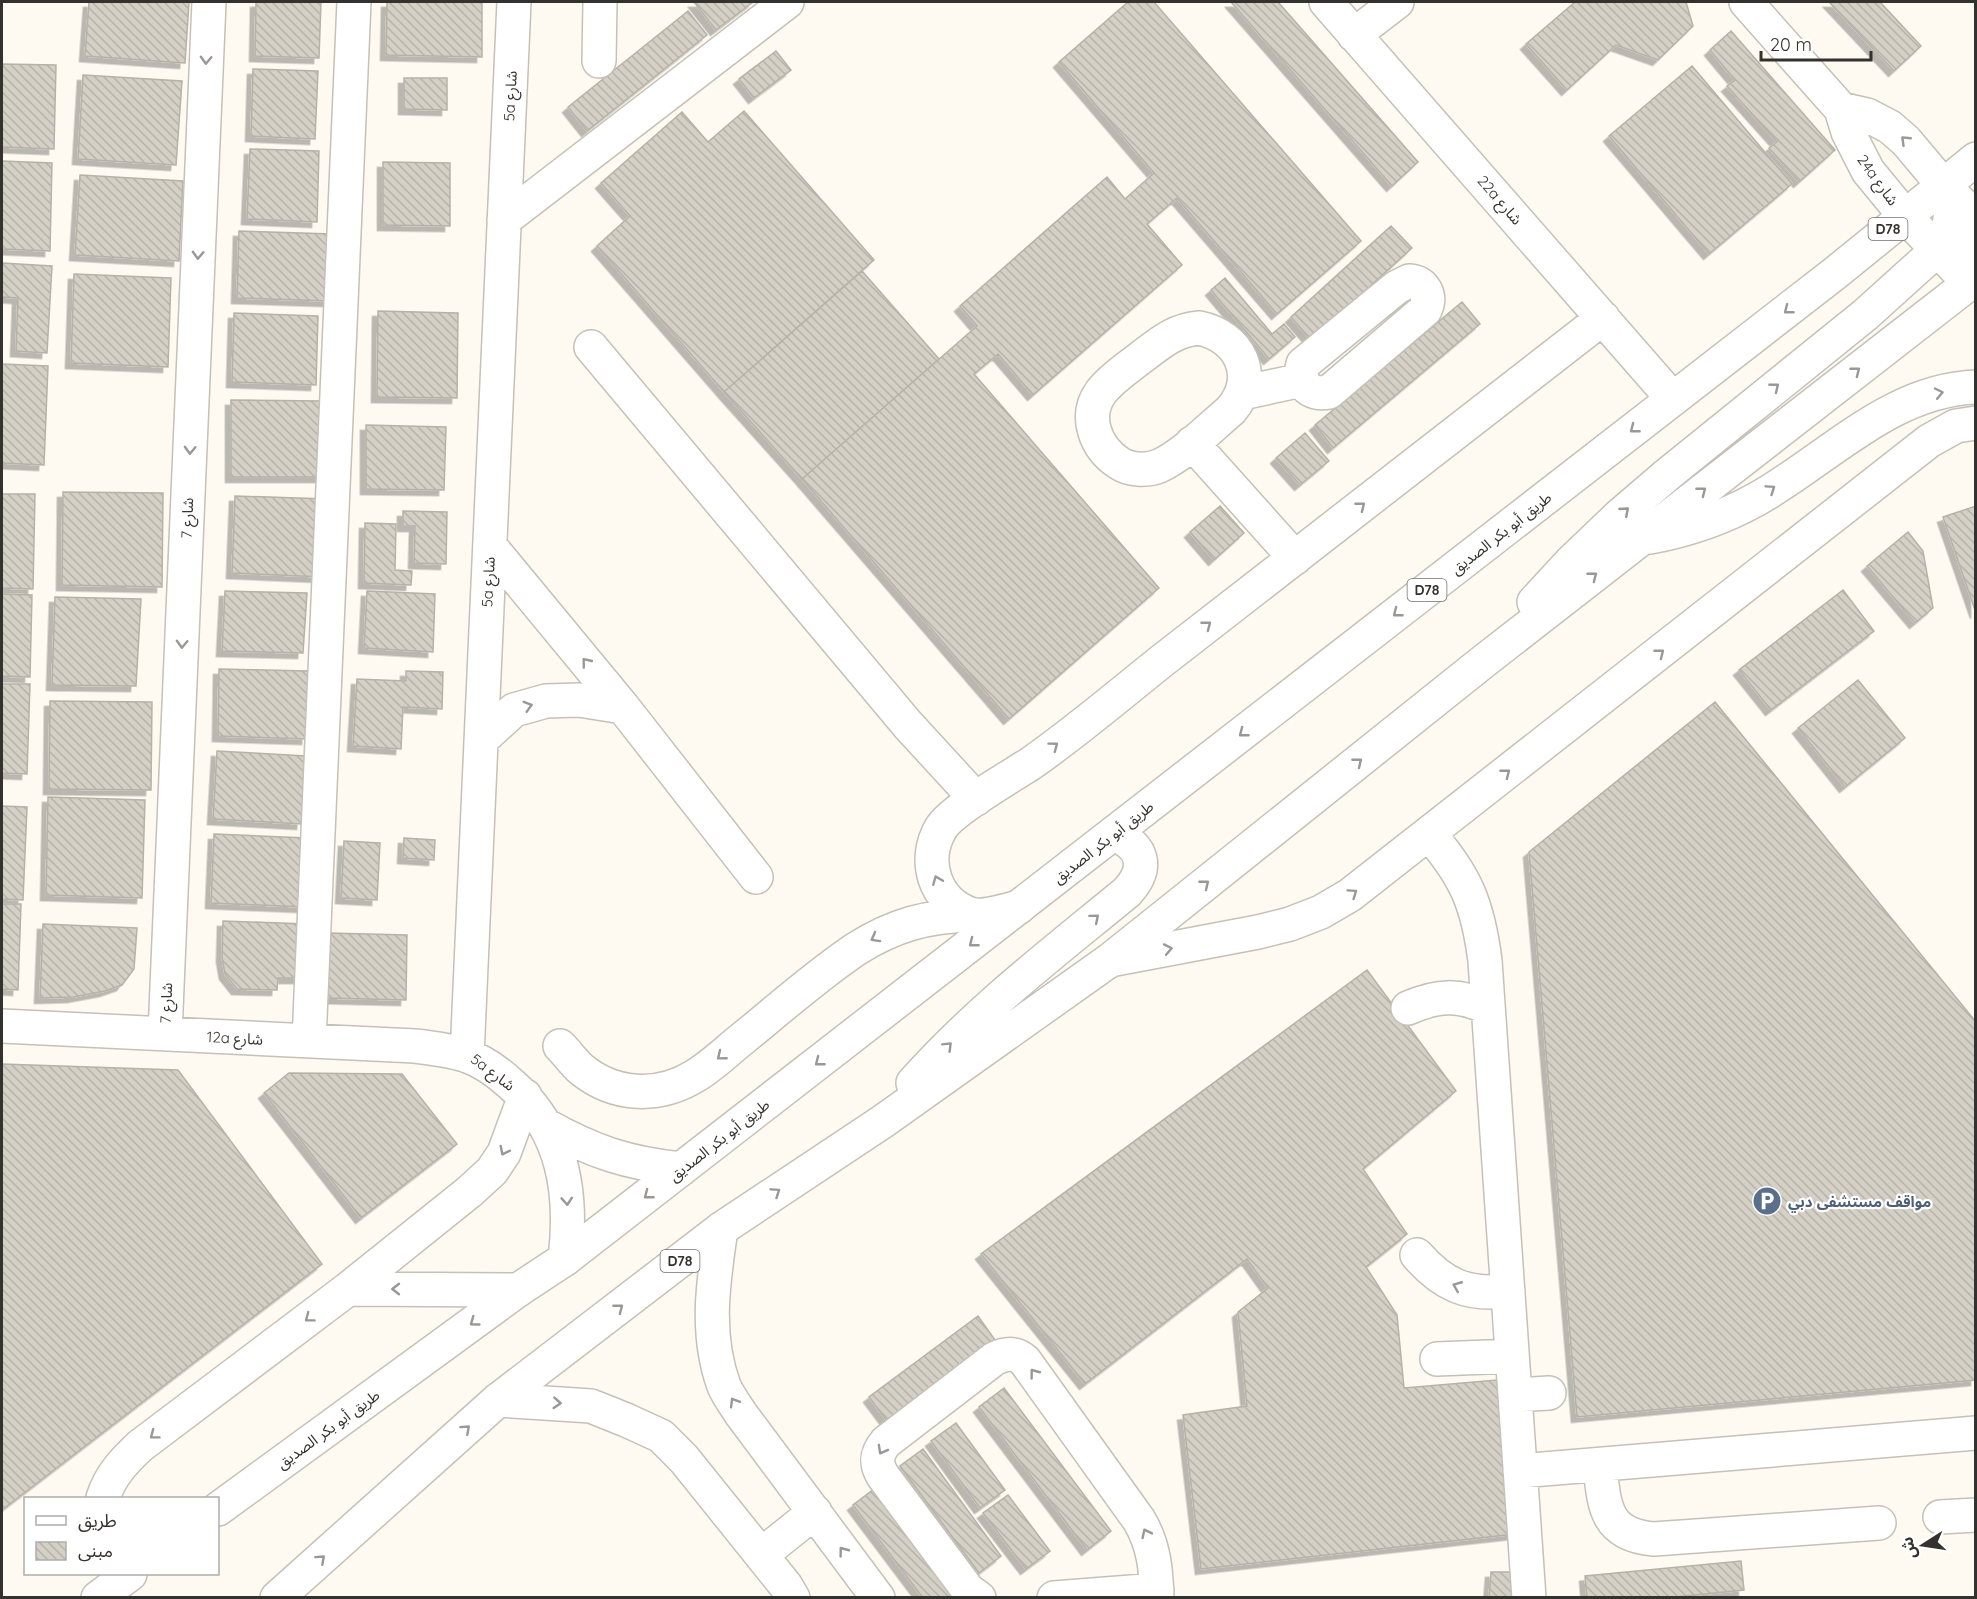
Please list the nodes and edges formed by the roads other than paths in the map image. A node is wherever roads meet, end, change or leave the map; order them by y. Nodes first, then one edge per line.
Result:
1 (209, 2) edge
2 (354, 2) edge
3 (514, 2) edge
4 (600, 2) edge
5 (787, 2) edge
6 (1326, 2) edge
7 (1397, 2) edge
8 (1746, 2) edge
9 (1354, 35) junction
10 (599, 61) dead end
11 (1841, 109) junction
12 (1976, 159) edge
13 (1942, 185) junction
14 (1905, 216) junction
15 (1976, 218) edge
16 (504, 220) junction
17 (1976, 230) edge
18 (1937, 250) junction
19 (1973, 284) edge
20 (1603, 318) junction
21 (591, 347) dead end
22 (1302, 380) dead end
23 (1976, 387) edge
24 (1242, 393) junction
25 (1673, 399) junction
26 (1976, 423) edge
27 (1192, 442) junction
28 (1639, 539) junction
29 (490, 546) junction
30 (1294, 558) junction
31 (1484, 661) junction
32 (623, 707) junction
33 (481, 740) junction
34 (976, 799) junction
35 (1114, 834) junction
36 (1429, 834) junction
37 (756, 877) dead end
38 (1019, 907) junction
39 (972, 915) junction
40 (1110, 960) junction
41 (1408, 1008) dead end
42 (1488, 1008) junction
43 (2, 1026) edge
44 (165, 1034) junction
45 (309, 1041) junction
46 (560, 1046) dead end
47 (467, 1056) junction
48 (525, 1096) junction
49 (882, 1122) junction
50 (545, 1125) junction
51 (681, 1169) junction
52 (721, 1229) junction
53 (1417, 1255) dead end
54 (565, 1259) junction
55 (348, 1289) junction
56 (518, 1290) junction
57 (1508, 1291) junction
58 (1512, 1356) junction
59 (1437, 1359) dead end
60 (1550, 1393) dead end
61 (1515, 1395) junction
62 (498, 1400) junction
63 (1976, 1433) edge
64 (1600, 1465) junction
65 (1520, 1472) junction
66 (103, 1497) edge
67 (219, 1508) edge
68 (815, 1512) junction
69 (1976, 1515) edge
70 (1940, 1517) dead end
71 (1879, 1523) dead end
72 (761, 1555) junction
73 (1157, 1594) edge
74 (1116, 1595) edge
75 (277, 1598) edge
76 (793, 1598) edge
77 (878, 1598) edge
78 (979, 1598) edge
79 (1054, 1598) edge
80 (1529, 1598) edge

1 -> 44 main road, شارع 7
2 - 45 main road
3 - 16 main road, 5a شارع
4 - 10 main road
5 - 16 main road
6 - 9 main road, 22a شارع
7 - 9 main road
8 - 11 main road, 24a شارع
9 - 20 main road, 22a شارع
13 -> 11 main road
11 - 14 main road, 24a شارع
12 - 13 main road, طريق أبو بكر الصديق / D78
13 - 14 main road, طريق أبو بكر الصديق / D78
13 - 15 main road
13 - 18 main road
14 - 18 main road, 24a شارع
14 -> 25 main road, طريق أبو بكر الصديق / D78
16 - 29 main road, 5a شارع
17 - 19 main road
18 - 19 main road, 24a شارع
31 -> 18 main road
28 -> 19 main road, D78
20 - 25 main road, 22a شارع
30 -> 20 main road
21 - 34 main road
22 - 24 main road
28 -> 23 main road
24 - 27 main road
24 - 27 main road
25 -> 35 main road, طريق أبو بكر الصديق / D78
36 -> 26 main road
27 - 30 main road
31 -> 28 main road, D78
32 -> 29 main road
29 - 33 main road, 5a شارع
34 -> 30 main road
40 -> 31 main road, D78
33 -> 32 main road
32 - 37 main road
33 - 47 main road, 5a شارع
39 -> 34 main road
35 - 38 main road, طريق أبو بكر الصديق / D78
49 -> 35 main road
40 -> 36 main road
36 - 42 main road
38 - 39 main road
38 -> 51 main road, طريق أبو بكر الصديق / D78
39 -> 46 main road
40 - 49 main road, D78
41 - 42 main road
42 - 57 main road
43 - 44 main road, 12a شارع
44 - 45 main road, 12a شارع
45 - 47 main road, 12a شارع
47 - 48 main road, 5a شارع
48 - 50 main road, 5a شارع
48 -> 55 main road
52 -> 49 main road, D78
50 - 51 main road, 5a شارع
50 -> 54 main road, 5a شارع
51 -> 54 main road, طريق أبو بكر الصديق / D78
62 -> 52 main road, D78
68 -> 52 main road
57 -> 53 main road
54 - 56 main road, طريق أبو بكر الصديق / D78
56 -> 55 main road
55 -> 66 main road
56 -> 67 main road, طريق أبو بكر الصديق / D78
57 - 58 main road
58 - 59 main road
58 - 61 main road
60 - 61 main road
61 - 65 main road
62 -> 72 main road
75 -> 62 main road, D78
63 - 64 main road
64 - 65 main road
64 - 71 main road
65 - 80 main road
68 - 72 main road
77 -> 68 main road
69 - 70 main road
72 - 76 main road
73 - 74 main road
73 -> 78 main road
74 - 79 main road

